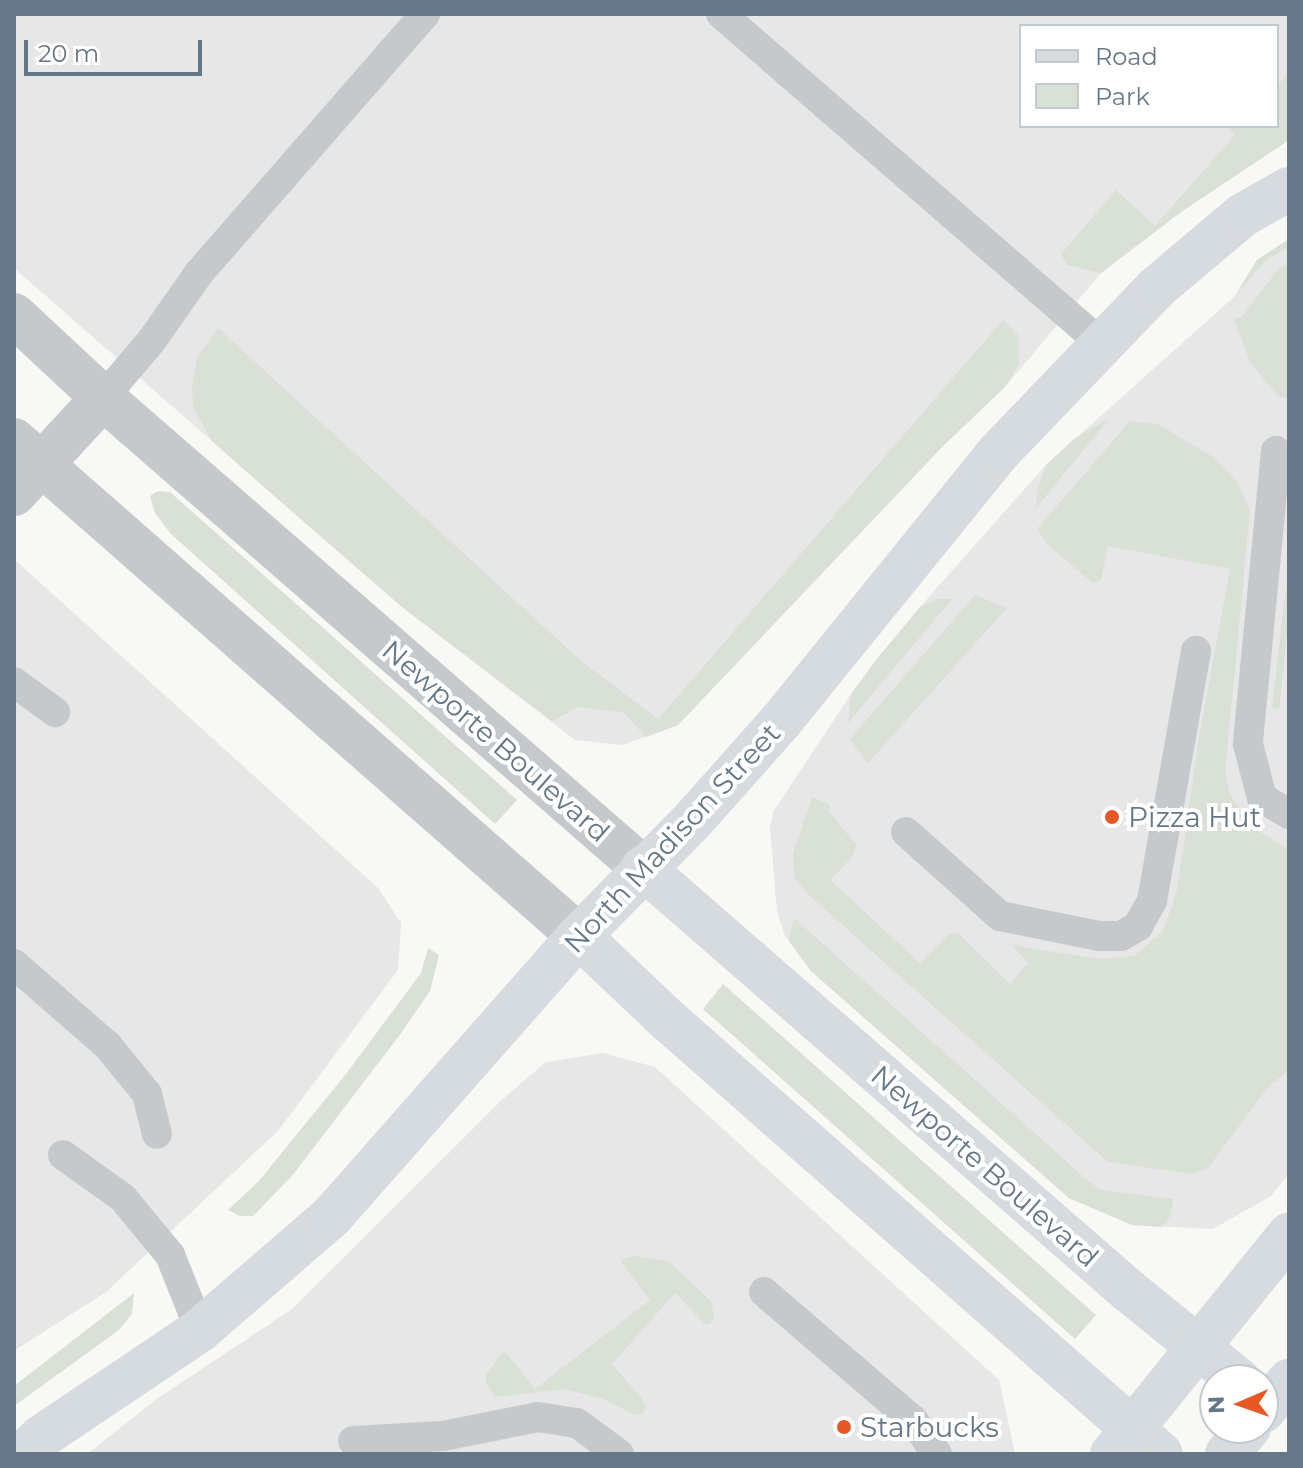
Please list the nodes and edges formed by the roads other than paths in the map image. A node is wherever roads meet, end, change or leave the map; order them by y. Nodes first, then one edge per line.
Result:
1 (425, 14) edge
2 (721, 14) edge
3 (1289, 189) edge
4 (14, 315) edge
5 (1103, 345) junction
6 (103, 398) junction
7 (1276, 451) dead end
8 (23, 466) edge
9 (1196, 651) dead end
10 (14, 682) edge
11 (55, 712) dead end
12 (1289, 814) edge
13 (906, 832) dead end
14 (643, 868) junction
15 (579, 936) junction
16 (14, 964) edge
17 (157, 1134) dead end
18 (63, 1155) dead end
19 (1289, 1235) edge
20 (764, 1292) dead end
21 (200, 1330) junction
22 (1201, 1347) junction
23 (1220, 1364) edge
24 (353, 1441) dead end
25 (1135, 1446) edge
26 (23, 1454) edge
27 (619, 1454) edge
28 (937, 1454) edge

1 - 6 lane
2 - 5 lane
3 - 5 street, North Madison Street
4 - 6 street, Newporte Boulevard
5 - 14 street, North Madison Street
6 - 8 street
6 - 14 street, Newporte Boulevard
7 - 12 lane
8 - 15 street
9 - 13 lane
10 - 11 lane
14 - 15 street, North Madison Street
14 - 22 street, Newporte Boulevard
15 - 21 street, North Madison Street
15 - 25 street
16 - 17 lane
18 - 21 lane
19 - 22 street
20 - 28 lane
21 - 26 street, North Madison Street
22 - 23 street, Newporte Boulevard
22 - 25 street
24 - 27 lane

